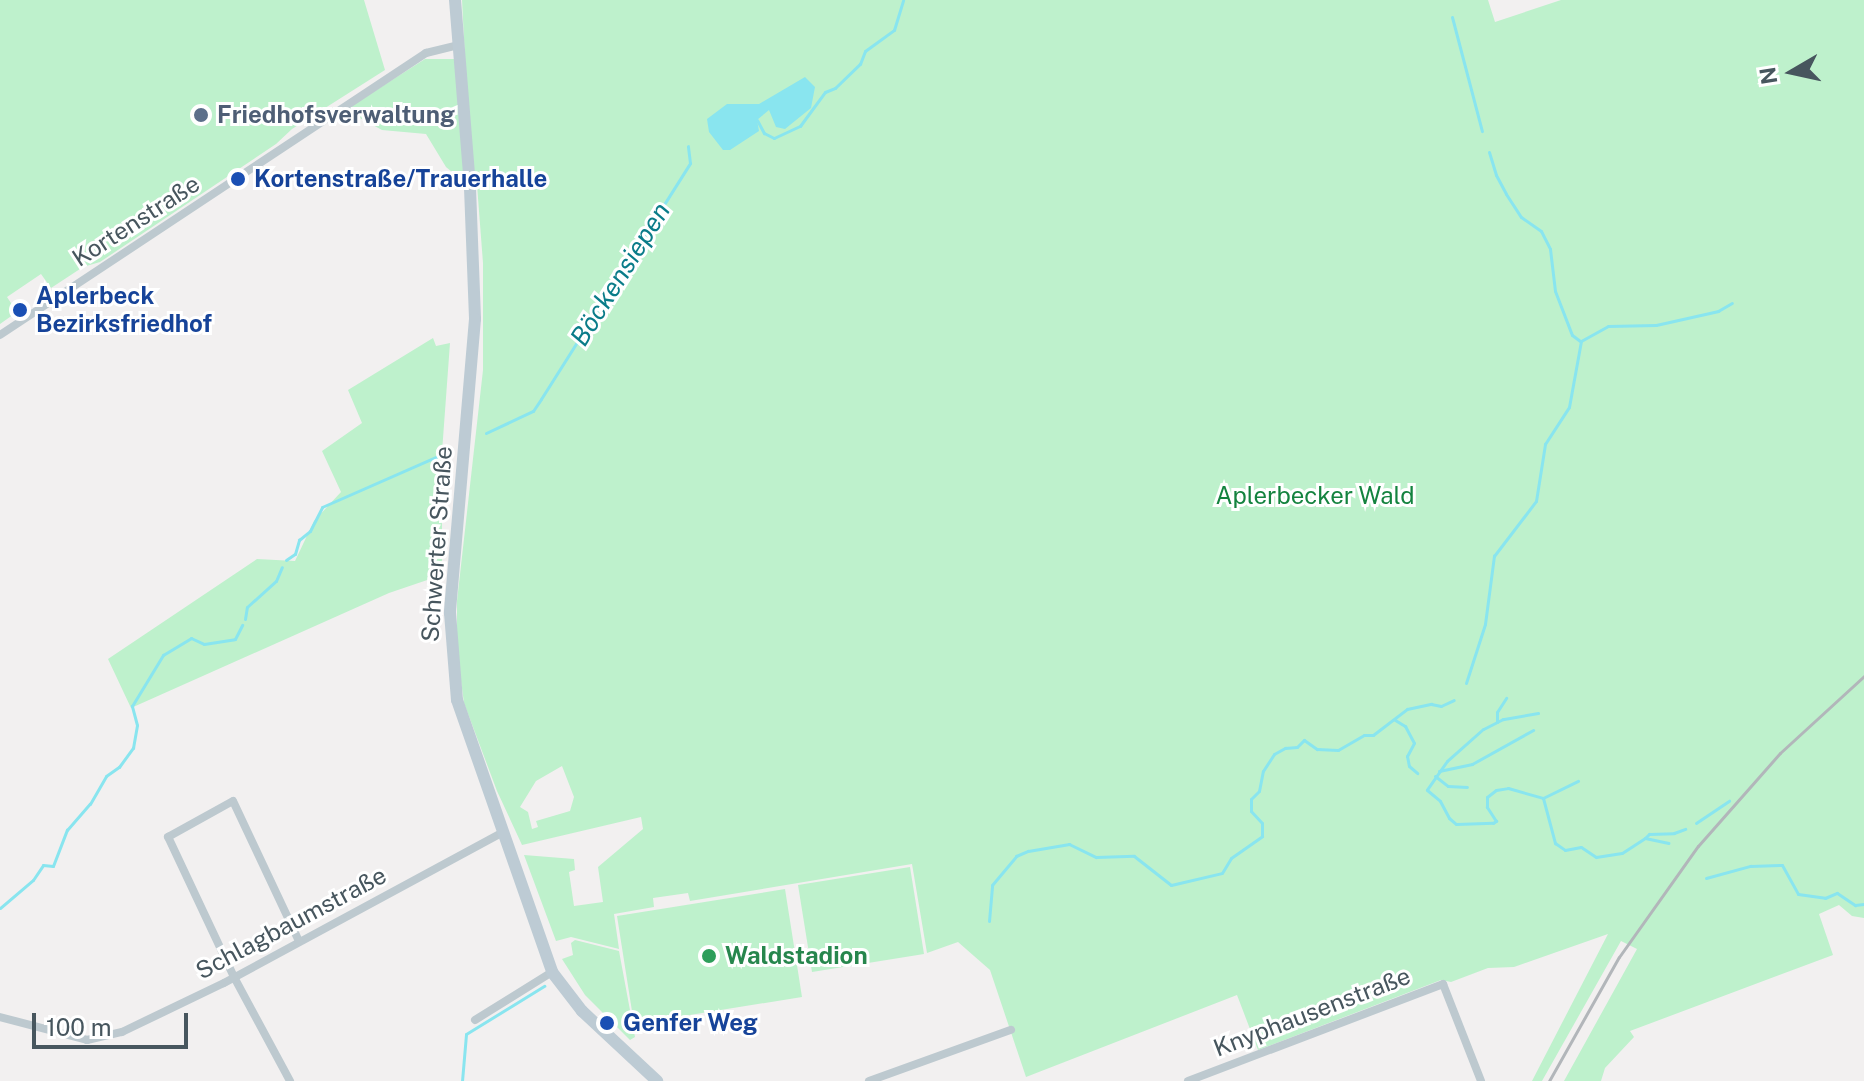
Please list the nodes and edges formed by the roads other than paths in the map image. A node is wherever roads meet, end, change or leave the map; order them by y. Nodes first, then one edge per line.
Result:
1 (455, 0) edge
2 (457, 45) junction
3 (0, 335) edge
4 (503, 832) junction
5 (299, 941) junction
6 (552, 972) junction
7 (234, 977) junction
8 (0, 1017) edge
9 (475, 1020) dead end
10 (1011, 1030) dead end
11 (290, 1081) edge
12 (657, 1081) edge
13 (869, 1081) edge
14 (1188, 1081) edge
15 (1481, 1081) edge

1 - 2 street, Schwerter Straße
2 - 3 street, Kortenstraße
2 - 4 street, Schwerter Straße
4 - 5 street, Schlagbaumstraße
4 - 6 street, Schwerter Straße
5 - 7 street, Schlagbaumstraße
5 - 7 street
6 - 9 street
6 - 12 street, Schwerter Straße
7 - 8 street, Schlagbaumstraße
7 - 11 street
10 - 13 street
14 - 15 street, Knyphausenstraße

